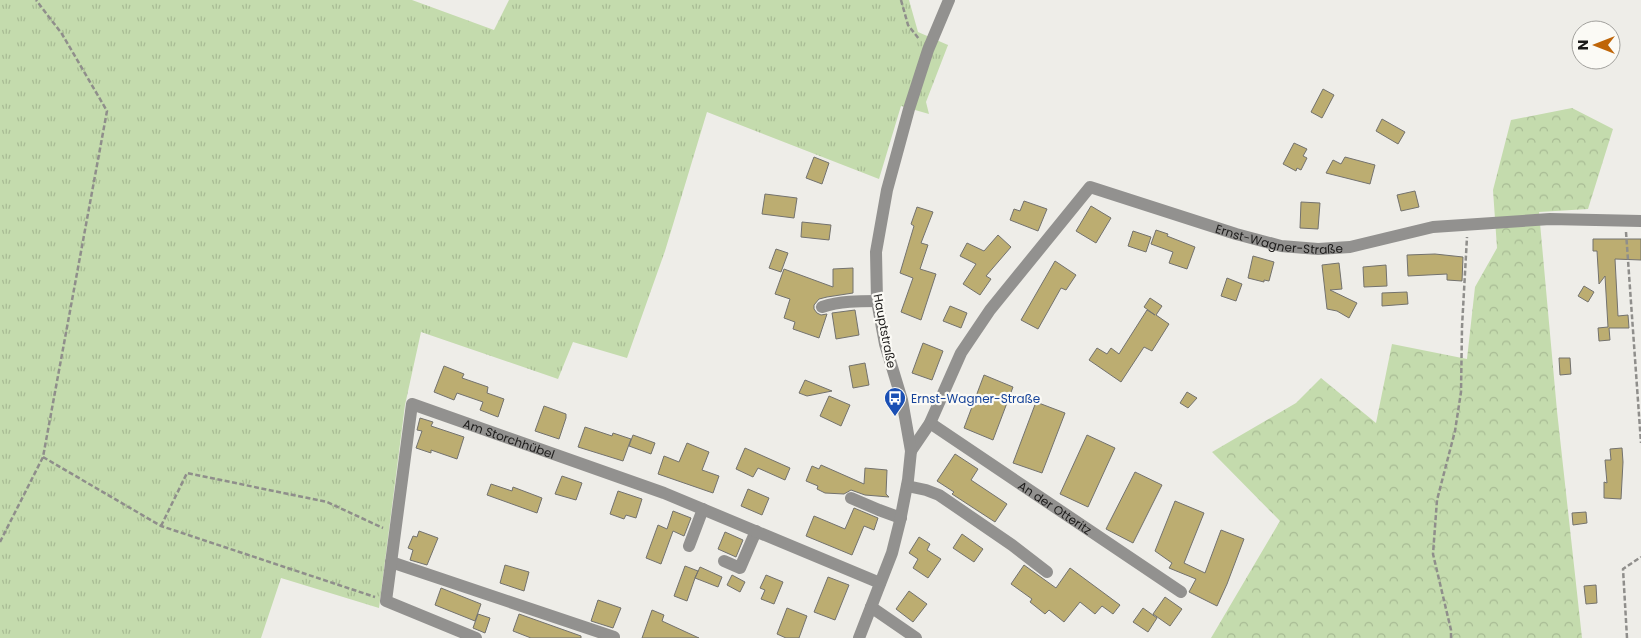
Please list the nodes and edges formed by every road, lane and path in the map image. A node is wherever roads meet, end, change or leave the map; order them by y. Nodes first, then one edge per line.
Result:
1 (36, 0) edge
2 (901, 0) edge
3 (949, 0) edge
4 (928, 50) junction
5 (1625, 221) junction
6 (1641, 221) edge
7 (1468, 224) junction
8 (877, 301) junction
9 (822, 307) dead end
10 (930, 423) junction
11 (1641, 443) edge
12 (911, 451) junction
13 (43, 457) junction
14 (907, 486) junction
15 (851, 498) dead end
16 (703, 509) junction
17 (901, 518) junction
18 (161, 526) junction
19 (756, 531) junction
20 (394, 534) junction
21 (0, 542) edge
22 (689, 546) dead end
23 (1641, 557) edge
24 (724, 561) dead end
25 (391, 562) junction
26 (1047, 572) dead end
27 (880, 584) junction
28 (1181, 592) dead end
29 (386, 601) junction
30 (871, 607) junction
31 (614, 637) edge
32 (476, 638) edge
33 (858, 638) edge
34 (916, 638) edge
35 (1451, 638) edge
36 (1628, 638) edge

1 - 13 path
2 - 4 path
3 - 4 street, Hauptstraße
4 - 8 street, Hauptstraße
5 - 6 street, Ernst-Wagner-Straße
5 - 7 street, Ernst-Wagner-Straße
5 - 11 path
7 - 10 street, Ernst-Wagner-Straße
7 - 35 path
8 - 9 street
8 - 12 street, Hauptstraße
10 - 12 street, Ernst-Wagner-Straße
10 - 28 street, An der Otteritz
12 - 14 street, Hauptstraße
13 - 18 path
13 - 21 path
14 - 17 street, Hauptstraße
14 - 26 street
15 - 17 street
16 - 19 street, Am Storchhübel
16 - 20 street, Am Storchhübel
16 - 22 street
17 - 27 street, Hauptstraße
18 - 20 path
18 - 29 path
19 - 24 street
19 - 27 street, Am Storchhübel
20 - 25 street, Am Storchhübel
23 - 36 path
25 - 29 street, Am Storchhübel
25 - 31 street
27 - 30 street, Hauptstraße
29 - 32 street
30 - 33 street, Hauptstraße
30 - 34 street

